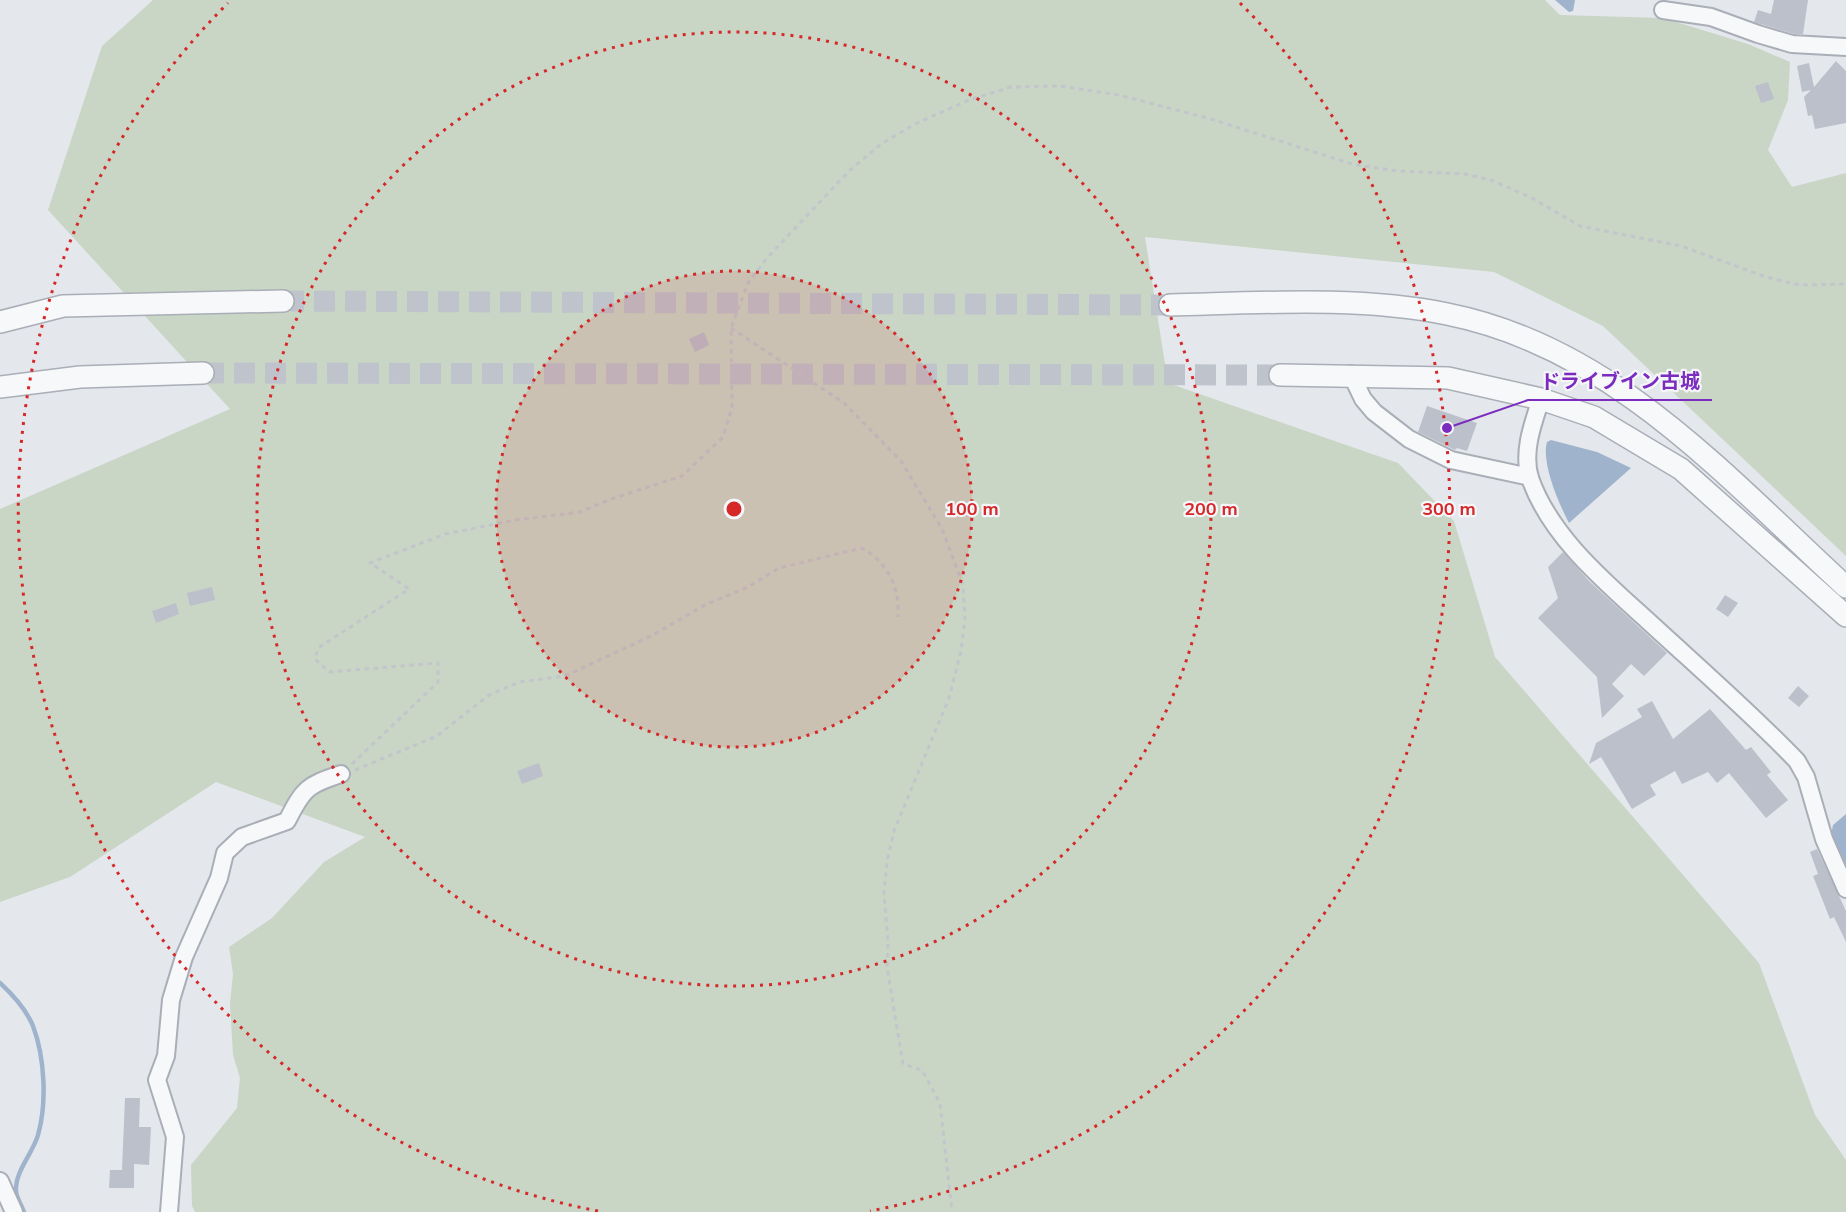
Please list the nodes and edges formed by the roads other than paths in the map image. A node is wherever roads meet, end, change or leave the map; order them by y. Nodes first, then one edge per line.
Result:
1 (1663, 10) dead end
2 (1846, 47) edge
3 (283, 301) tunnel mouth
4 (1170, 304) tunnel mouth
5 (0, 322) edge
6 (203, 373) tunnel mouth
7 (1351, 374) junction
8 (1280, 375) tunnel mouth
9 (0, 387) edge
10 (1541, 399) junction
11 (1530, 477) junction
12 (1846, 587) edge
13 (1846, 616) edge
14 (342, 774) road end
15 (1846, 889) edge
16 (0, 1181) edge
17 (14, 1212) edge
18 (169, 1212) edge

1 - 2 street
3 - 5 street
4 - 12 street
6 - 9 street
7 - 8 street
7 - 10 street
7 - 11 street
10 - 11 street
10 - 13 street
11 - 15 street
14 - 18 street
16 - 17 street

